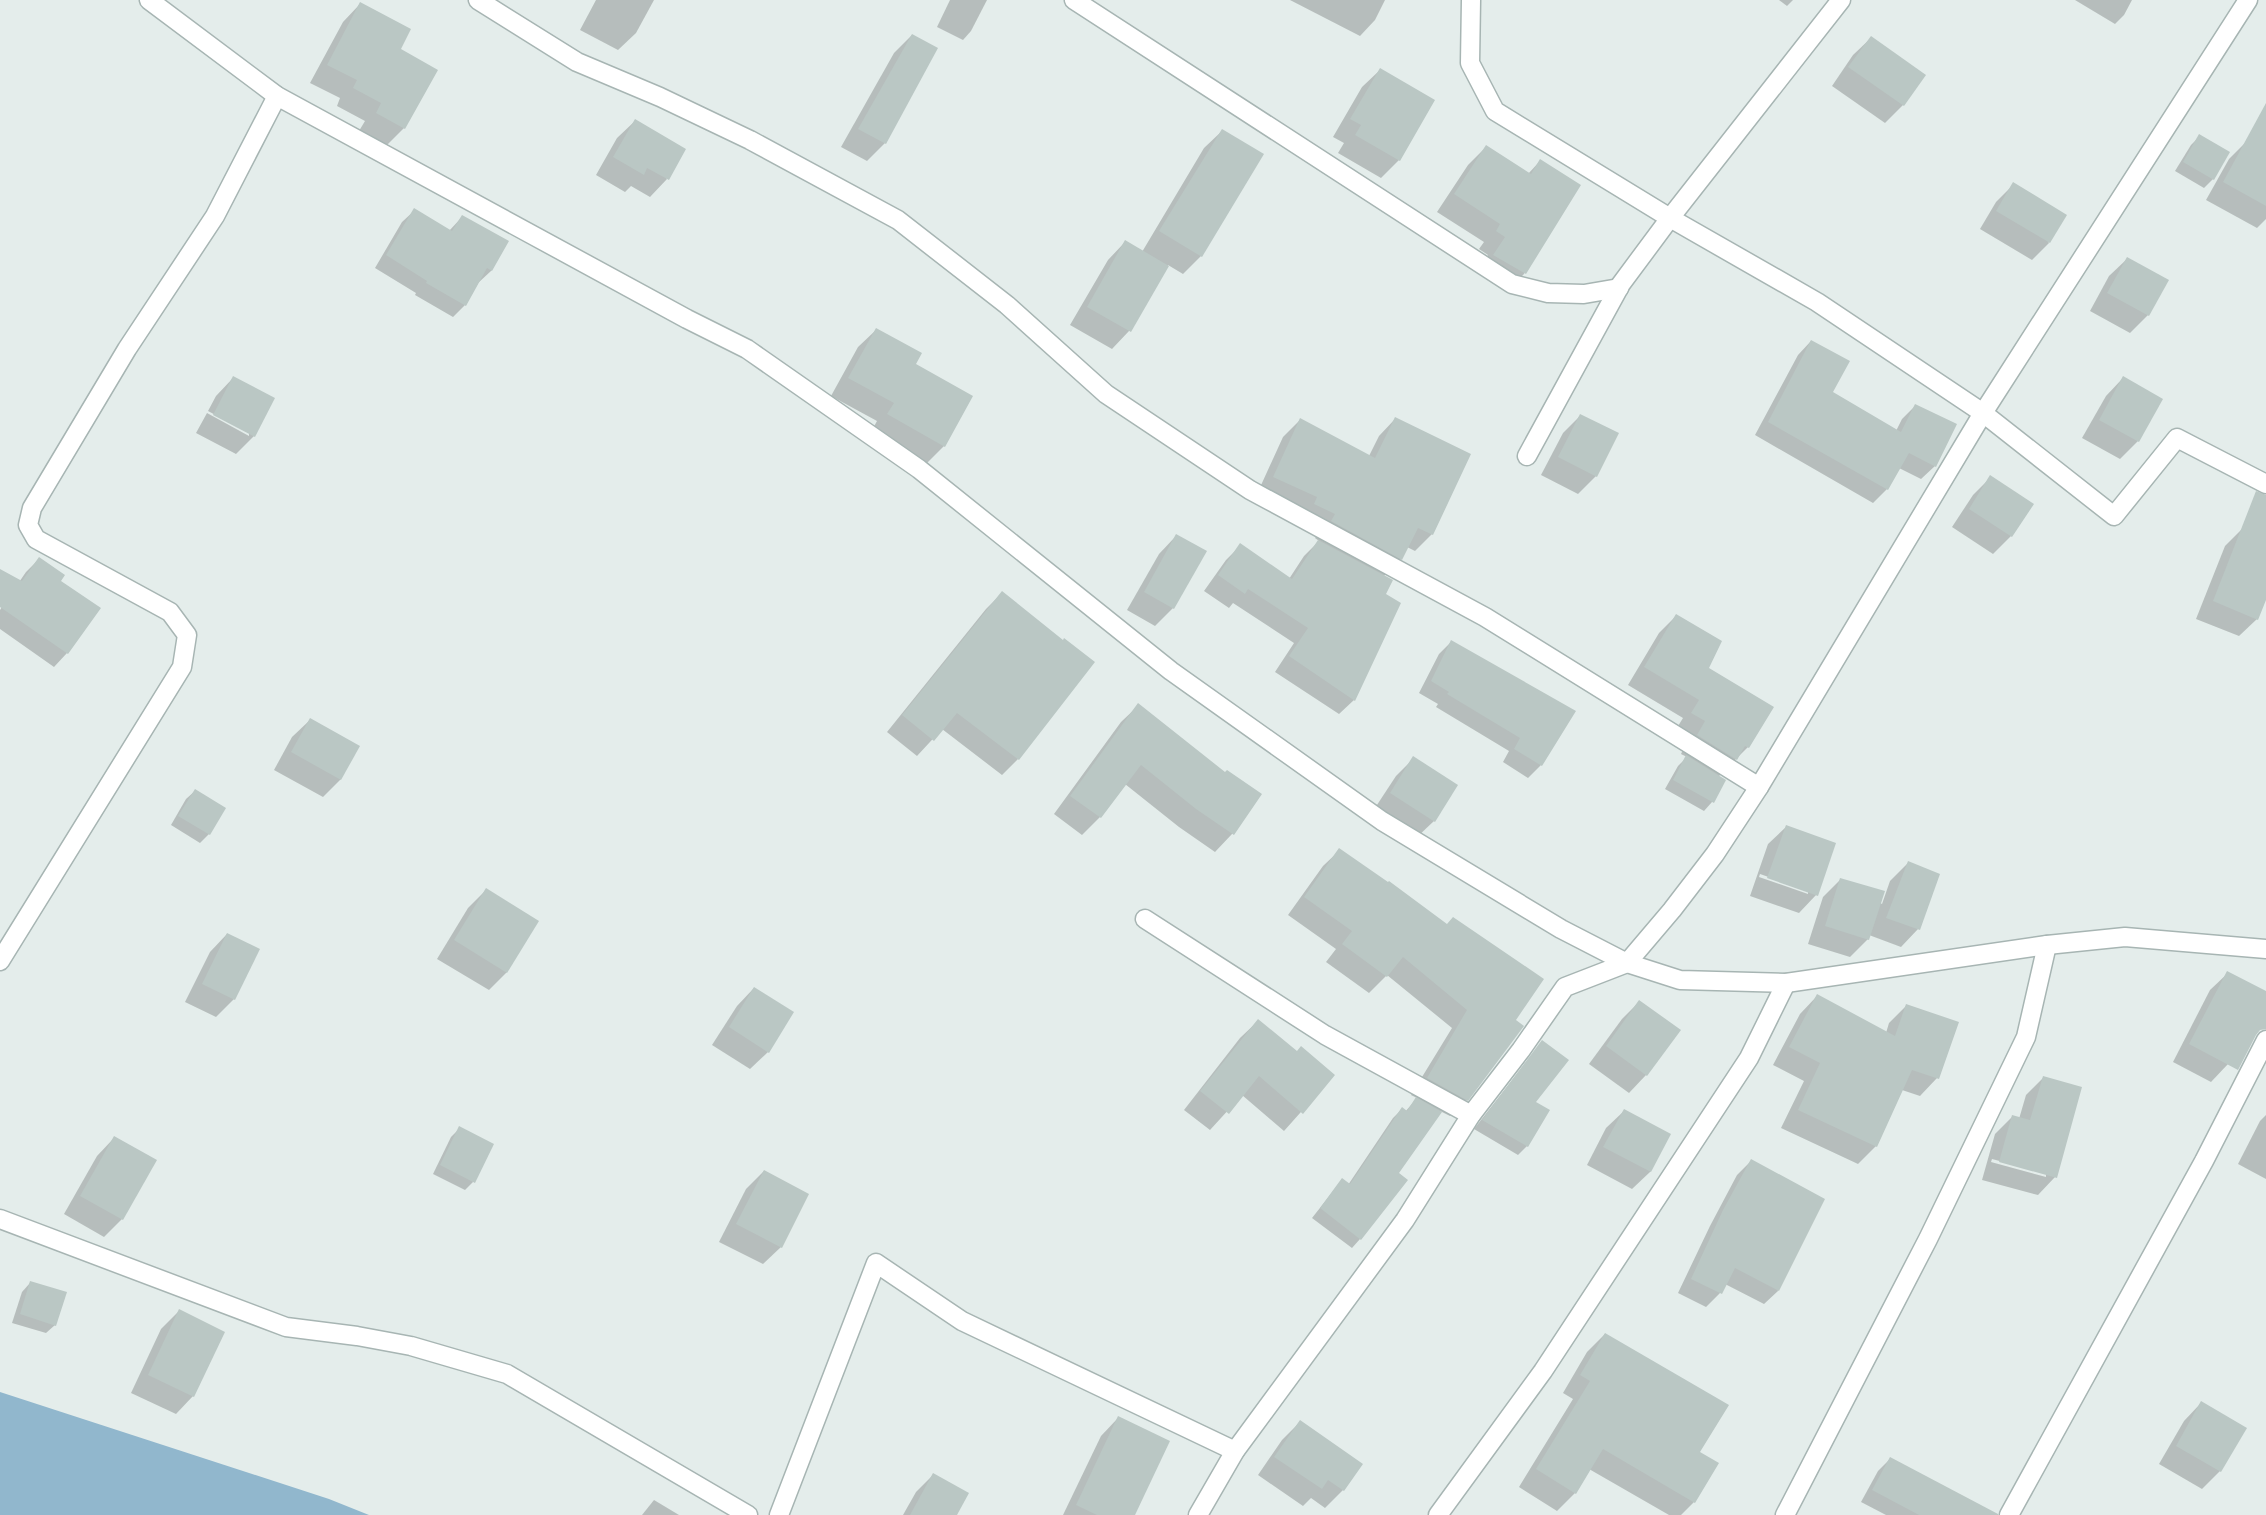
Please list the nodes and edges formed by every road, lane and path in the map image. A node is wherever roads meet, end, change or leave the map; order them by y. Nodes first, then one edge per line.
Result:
1 (149, 0) edge
2 (478, 0) edge
3 (1076, 0) edge
4 (1471, 0) edge
5 (1841, 0) edge
6 (2248, 0) edge
7 (277, 96) junction
8 (1670, 218) junction
9 (1619, 288) junction
10 (1983, 413) junction
11 (1527, 456) dead end
12 (2266, 484) edge
13 (1759, 787) junction
14 (1145, 919) dead end
15 (7, 934) edge
16 (2047, 945) junction
17 (2266, 950) edge
18 (0, 961) edge
19 (1627, 963) junction
20 (1786, 983) junction
21 (2266, 1040) edge
22 (1471, 1114) junction
23 (0, 1219) edge
24 (1235, 1451) junction
25 (748, 1515) edge
26 (780, 1515) edge
27 (1198, 1515) edge
28 (1438, 1515) edge
29 (1785, 1515) edge
30 (2009, 1515) edge

1 - 7 street
2 - 13 street
3 - 9 street
4 - 8 street
5 - 8 street
6 - 10 street
7 - 15 street
7 - 19 street
8 - 9 street
8 - 10 street
9 - 11 street
10 - 12 street
10 - 13 street
13 - 19 street
14 - 22 street
15 - 18 street
16 - 17 street
16 - 20 street
16 - 29 street
19 - 20 street
19 - 22 street
20 - 28 street
21 - 30 street
22 - 24 street
23 - 25 street
24 - 26 street
24 - 27 street

